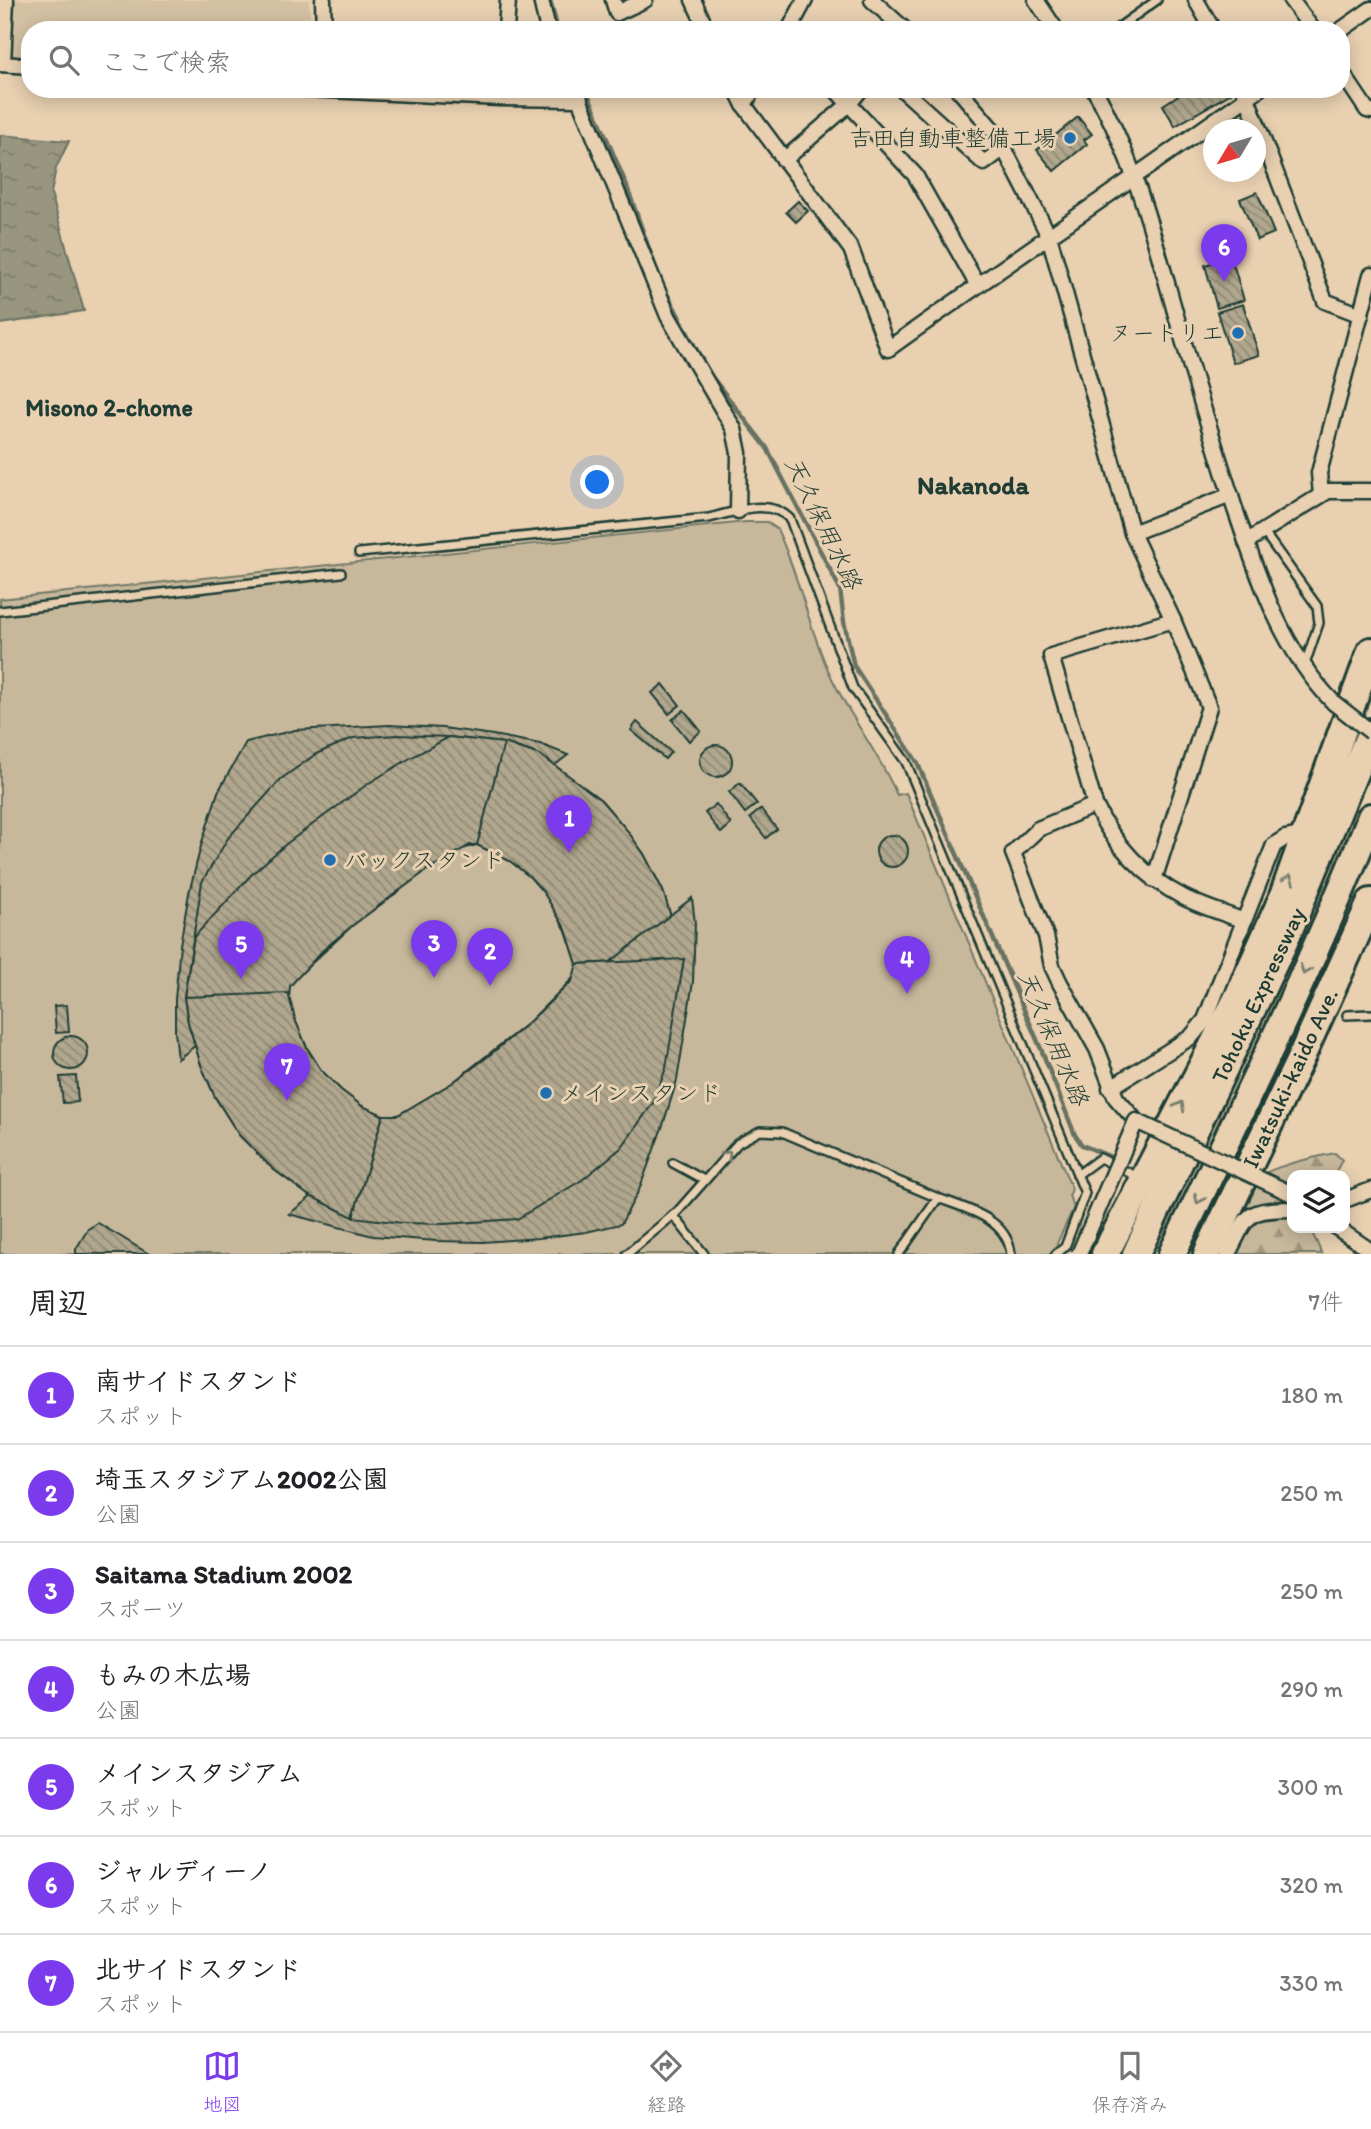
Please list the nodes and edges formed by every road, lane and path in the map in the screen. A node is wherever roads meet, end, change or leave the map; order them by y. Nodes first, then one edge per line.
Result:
1 (6, 0) edge
2 (323, 0) edge
3 (508, 0) edge
4 (541, 0) edge
5 (612, 0) edge
6 (645, 0) edge
7 (693, 0) edge
8 (805, 0) edge
9 (872, 0) edge
10 (1036, 0) edge
11 (1157, 0) edge
12 (1196, 0) edge
13 (1292, 0) edge
14 (1371, 9) edge
15 (324, 21) edge
16 (507, 21) edge
17 (546, 21) edge
18 (703, 21) edge
19 (794, 21) edge
20 (895, 21) edge
21 (1050, 21) edge
22 (1128, 21) edge
23 (1208, 21) edge
24 (1307, 21) edge
25 (1350, 24) edge
26 (2, 64) edge
27 (21, 65) edge
28 (1350, 84) edge
29 (579, 98) edge
30 (740, 98) edge
31 (748, 98) edge
32 (842, 98) edge
33 (854, 98) edge
34 (912, 98) edge
35 (966, 98) edge
36 (1098, 98) edge
37 (1242, 98) edge
38 (1252, 98) edge
39 (744, 105) junction
40 (848, 105) junction
41 (1371, 111) edge
42 (1004, 148) junction
43 (784, 160) junction
44 (1134, 178) junction
45 (1049, 236) junction
46 (1371, 275) edge
47 (977, 284) junction
48 (1361, 315) junction
49 (1371, 491) edge
50 (1231, 495) junction
51 (1321, 495) junction
52 (738, 512) junction
53 (1263, 531) junction
54 (1132, 533) junction
55 (1246, 542) junction
56 (359, 553) dead end
57 (341, 573) dead end
58 (0, 611) edge
59 (1173, 620) junction
60 (1371, 651) edge
61 (1304, 667) junction
62 (1371, 732) edge
63 (1096, 805) junction
64 (1371, 817) edge
65 (1305, 834) junction
66 (1154, 880) junction
67 (1369, 912) edge
68 (1244, 921) junction
69 (1371, 1014) edge
70 (1347, 1015) dead end
71 (1211, 1027) junction
72 (1110, 1088) junction
73 (1136, 1121) junction
74 (673, 1163) dead end
75 (1077, 1175) junction
76 (1142, 1179) junction
77 (705, 1180) junction
78 (1371, 1190) edge
79 (1287, 1192) edge
80 (938, 1198) junction
81 (1350, 1198) edge
82 (1287, 1209) edge
83 (673, 1215) junction
84 (1344, 1233) edge
85 (1371, 1251) edge
86 (627, 1254) edge
87 (704, 1254) edge
88 (899, 1254) edge
89 (1011, 1254) edge
90 (1056, 1254) edge
91 (1079, 1254) edge
92 (1105, 1254) edge
93 (1136, 1254) edge
94 (1172, 1254) edge
95 (1207, 1254) edge
96 (1228, 1254) edge

1 - 26 street
2 - 15 street
3 - 16 street
4 - 17 street
5 - 6 street
7 - 18 street
8 - 19 street
9 - 20 street
10 - 21 street
11 - 22 lane
12 - 23 street
13 - 24 street
14 - 25 street
26 - 27 street
28 - 41 street
29 - 52 street
30 - 39 street
31 - 39 street
32 - 40 street
33 - 40 street
34 - 42 street
35 - 42 street
36 - 44 street
37 - 44 street
38 - 48 street
39 - 43 street
40 - 43 street
40 - 47 street
42 - 45 street
43 - 47 street
44 - 45 street
44 - 50 street
45 - 47 street
45 - 54 street
46 - 48 street
48 - 51 street
49 - 51 street
50 - 54 street
50 - 55 street
51 - 53 street
52 - 56 lane
52 - 75 lane
53 - 55 street
53 - 61 lane
54 - 59 street
55 - 61 street
57 - 58 lane
59 - 63 street
59 - 66 street
60 - 65 highway
61 - 62 street, bridge
62 - 93 highway, Tohoku Expressway
63 - 66 street
63 - 72 street
64 -> 94 highway, Tohoku Expressway
65 - 68 street
71 -> 65 highway
66 - 68 street
67 - 95 highway, Iwatsuki-kaido Ave.
68 - 71 street
69 - 70 lane
71 - 72 street
76 -> 71 highway
72 - 73 street
73 - 79 street, bridge
73 - 91 street, bridge
74 - 77 lane
75 - 76 lane
75 - 90 lane
76 - 92 highway
77 -> 80 lane
77 - 83 lane
78 - 81 street
80 - 88 lane
80 - 89 lane
82 - 96 street
83 - 86 lane
83 - 87 lane
84 - 85 street

